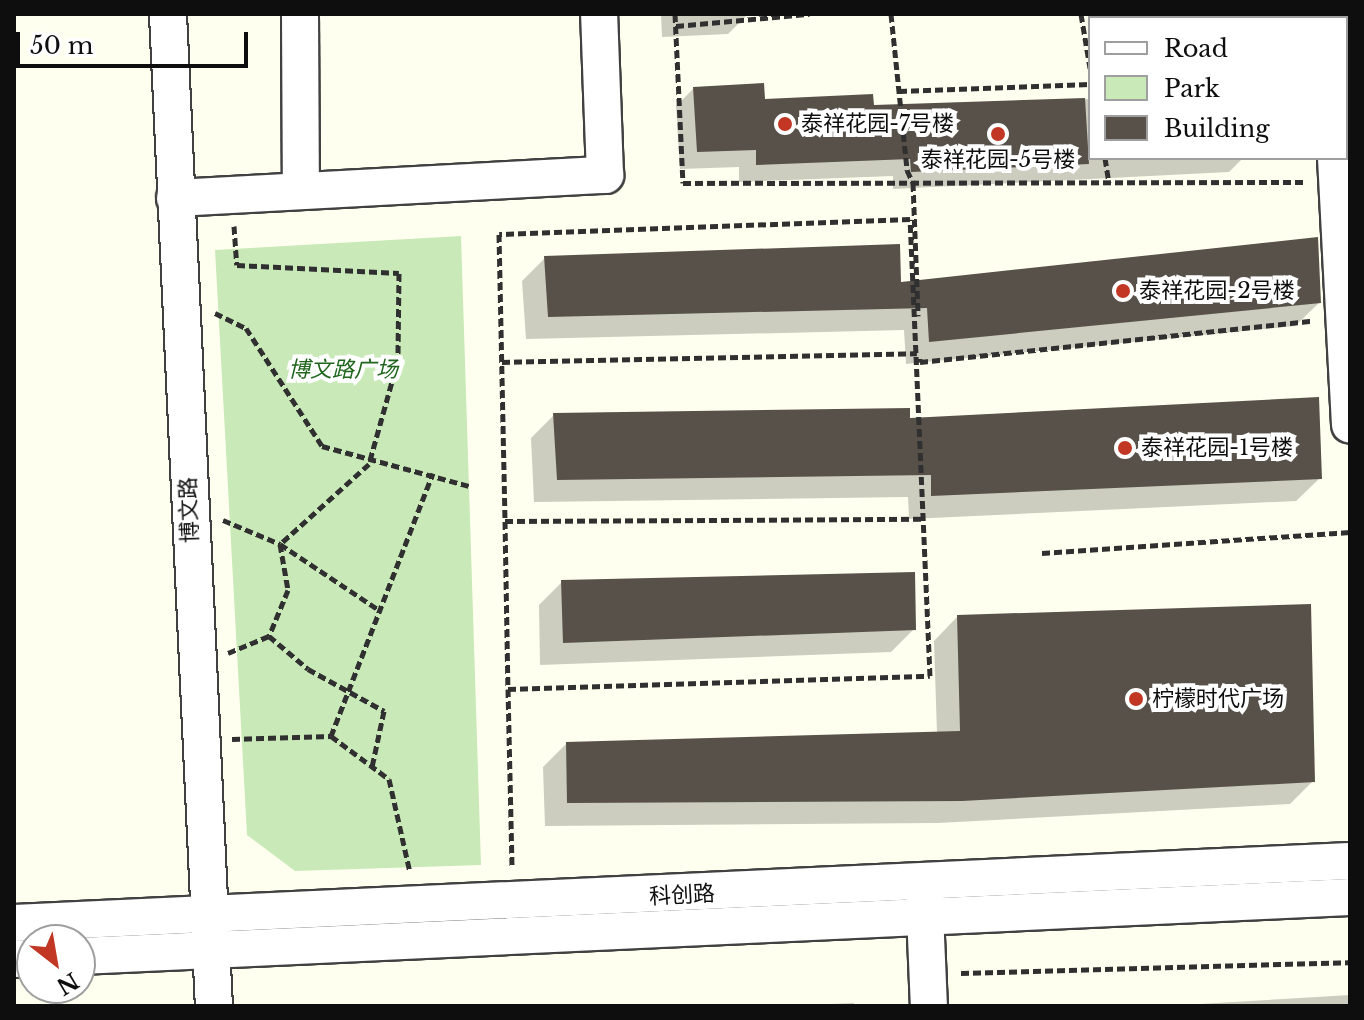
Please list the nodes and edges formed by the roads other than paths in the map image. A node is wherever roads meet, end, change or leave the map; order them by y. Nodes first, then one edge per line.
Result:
1 (168, 14) edge
2 (300, 14) edge
3 (599, 14) edge
4 (1328, 170) edge
5 (301, 188) junction
6 (175, 198) junction
7 (1350, 425) edge
8 (1350, 861) edge
9 (1350, 897) edge
10 (925, 898) junction
11 (209, 915) junction
12 (14, 923) edge
13 (211, 953) junction
14 (96, 956) edge
15 (928, 990) edge
16 (214, 1006) edge

1 - 6 street, 博文路
2 - 5 street
3 - 5 street
4 - 7 street
5 - 6 street
6 - 11 street, 博文路
8 - 10 street, 科创路
9 - 10 street, 科创路
10 - 11 street, 科创路
10 - 13 street, 科创路
10 - 15 street
11 - 12 street, 科创路
11 - 13 street, 博文路
13 - 14 street, 科创路
13 - 16 street, 博文路

